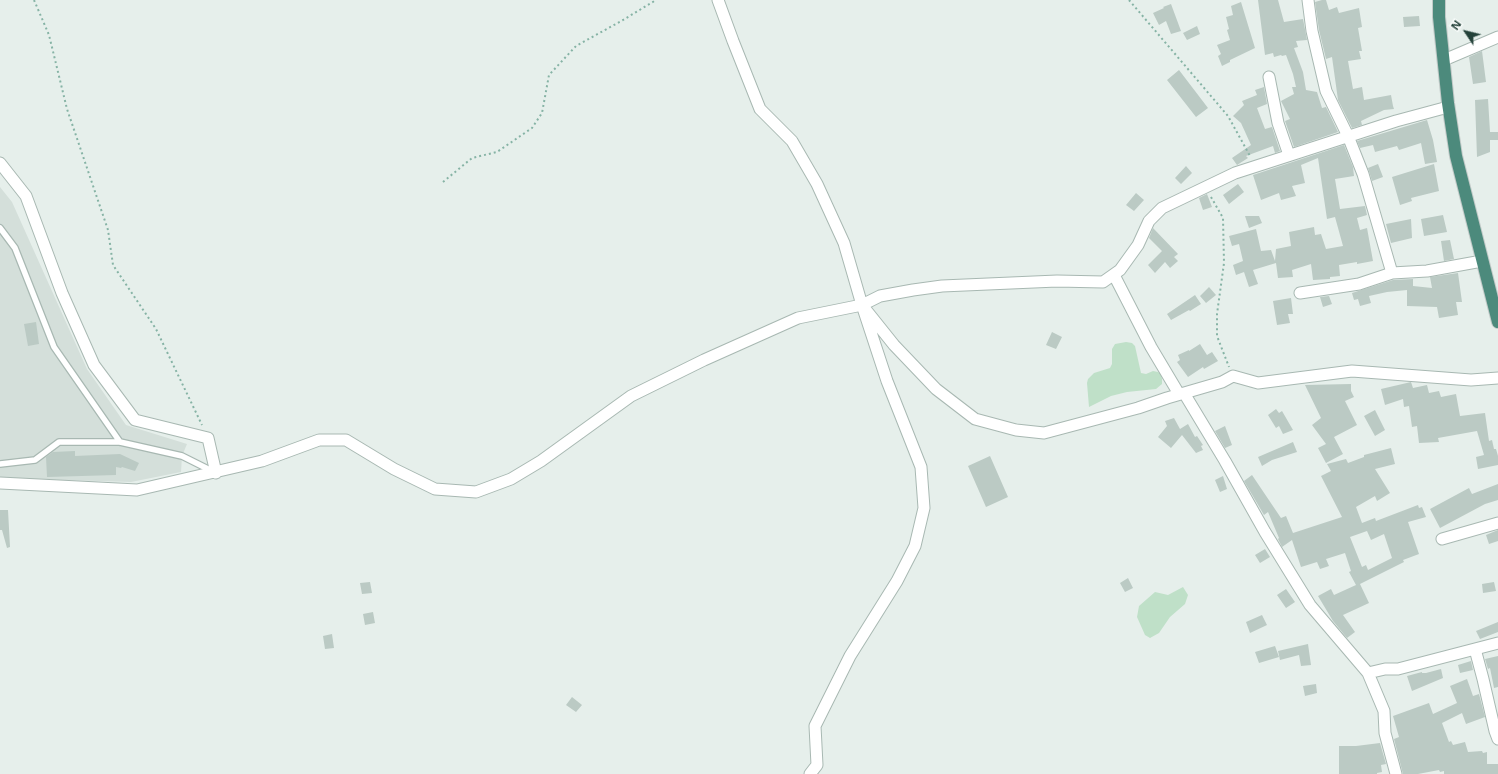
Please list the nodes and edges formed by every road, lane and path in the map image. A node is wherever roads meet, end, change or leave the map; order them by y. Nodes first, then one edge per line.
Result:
1 (34, 0) edge
2 (656, 0) edge
3 (718, 0) edge
4 (1129, 0) edge
5 (1308, 0) edge
6 (1439, 0) edge
7 (1498, 37) edge
8 (1444, 60) junction
9 (1269, 77) dead end
10 (1448, 107) junction
11 (1348, 136) junction
12 (1289, 155) junction
13 (0, 163) edge
14 (1256, 166) junction
15 (443, 182) dead end
16 (1205, 188) junction
17 (0, 228) edge
18 (1482, 261) junction
19 (1392, 273) junction
20 (1114, 275) junction
21 (1300, 293) dead end
22 (862, 305) junction
23 (1498, 322) edge
24 (1233, 376) junction
25 (1498, 378) edge
26 (1181, 394) junction
27 (208, 438) junction
28 (120, 442) junction
29 (0, 464) edge
30 (216, 473) junction
31 (0, 483) edge
32 (1498, 523) edge
33 (1442, 539) dead end
34 (1498, 643) edge
35 (1475, 649) junction
36 (1368, 673) junction
37 (1498, 739) edge
38 (810, 774) edge
39 (1396, 774) edge

1 - 27 path
2 - 15 path
3 - 22 street
4 - 14 path
5 - 11 street
6 - 8 highway
7 - 8 street
8 - 10 highway
9 - 12 street
10 - 11 street
10 - 18 highway
11 - 12 street
11 - 19 street
12 - 14 street
13 - 27 street
14 - 16 street
16 - 20 street
16 - 24 path
17 - 28 lane
18 - 19 street
18 - 23 highway
19 - 21 street
20 - 22 street
20 - 26 street
22 - 26 street
22 - 30 street
22 - 38 street
24 - 25 street
24 - 26 street
26 - 36 street
27 - 30 street
28 - 29 lane
28 - 30 lane
30 - 31 street
32 - 33 street
34 - 35 street
35 - 36 street
35 - 37 street
36 - 39 street

